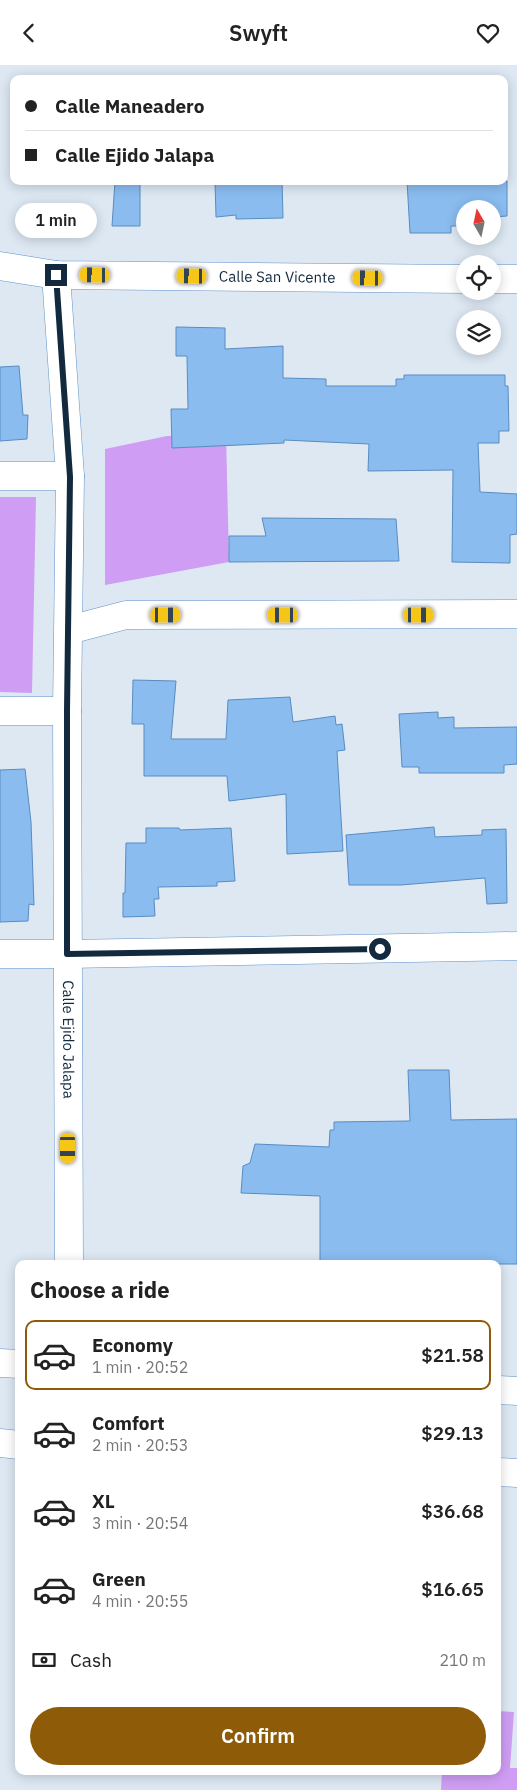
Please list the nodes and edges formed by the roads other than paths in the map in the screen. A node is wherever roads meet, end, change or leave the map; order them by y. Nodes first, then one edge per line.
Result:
1 (0, 266) edge
2 (56, 275) junction
3 (456, 279) edge
4 (501, 279) edge
5 (517, 279) edge
6 (0, 476) edge
7 (70, 477) junction
8 (517, 614) edge
9 (69, 630) junction
10 (0, 711) edge
11 (67, 711) junction
12 (517, 947) edge
13 (0, 954) edge
14 (67, 954) junction
15 (69, 1260) edge
16 (0, 1363) edge
17 (15, 1364) edge
18 (501, 1389) edge
19 (517, 1391) edge
20 (0, 1443) edge
21 (15, 1445) edge
22 (501, 1472) edge
23 (517, 1473) edge

1 - 2 street, Calle San Vicente
2 - 3 street, Calle San Vicente
2 - 7 street, Calle Ejido Jalapa
4 - 5 street
6 - 7 street
7 - 9 street, Calle Ejido Jalapa
8 - 9 street
9 - 11 street, Calle Ejido Jalapa
10 - 11 street
11 - 14 street, Calle Ejido Jalapa
12 - 14 street
13 - 14 street
14 - 15 street, Calle Ejido Jalapa
16 - 17 street
18 - 19 street
20 - 21 street
22 - 23 street

